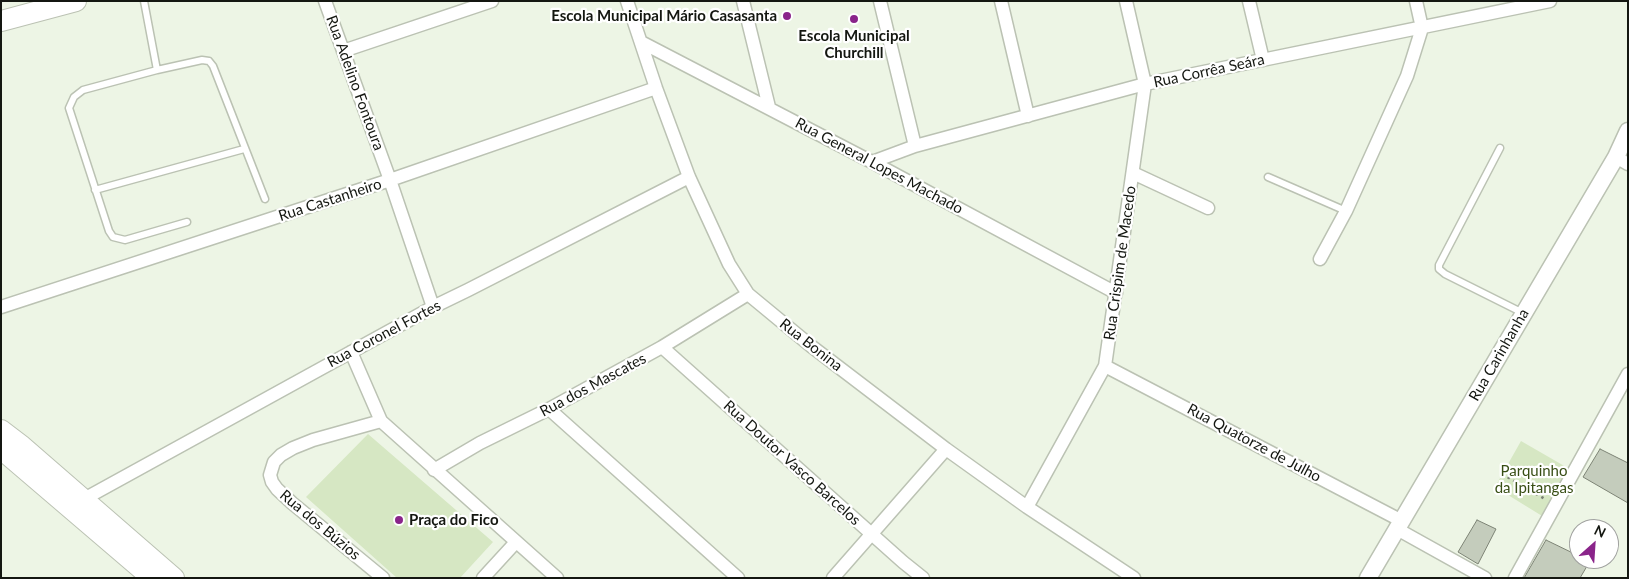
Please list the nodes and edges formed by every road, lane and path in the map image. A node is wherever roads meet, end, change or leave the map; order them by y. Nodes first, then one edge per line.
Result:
1 (76, 1) edge
2 (144, 1) edge
3 (325, 1) edge
4 (492, 1) edge
5 (627, 1) edge
6 (743, 1) edge
7 (880, 1) edge
8 (1001, 1) edge
9 (1126, 1) edge
10 (1249, 1) edge
11 (1416, 1) edge
12 (1550, 1) edge
13 (467, 5) edge
14 (31, 7) edge
15 (1, 21) edge
16 (1422, 28) junction
17 (641, 42) junction
18 (343, 51) junction
19 (1263, 60) junction
20 (157, 70) junction
21 (1145, 84) junction
22 (656, 88) junction
23 (768, 107) junction
24 (1028, 116) junction
25 (1628, 131) edge
26 (915, 146) junction
27 (1500, 148) dead end
28 (244, 149) junction
29 (1622, 161) edge
30 (872, 162) junction
31 (1133, 173) junction
32 (689, 177) junction
33 (1268, 178) dead end
34 (390, 180) junction
35 (95, 190) junction
36 (265, 200) dead end
37 (1208, 208) dead end
38 (1346, 212) junction
39 (187, 222) dead end
40 (1320, 260) dead end
41 (1116, 292) junction
42 (748, 294) junction
43 (1, 307) edge
44 (433, 307) junction
45 (1524, 313) junction
46 (662, 348) junction
47 (351, 352) junction
48 (1105, 366) junction
49 (1628, 374) edge
50 (549, 409) junction
51 (381, 421) junction
52 (1, 430) edge
53 (1, 449) edge
54 (946, 449) junction
55 (434, 470) junction
56 (1502, 474) dead end
57 (84, 499) junction
58 (1555, 505) junction
59 (1027, 507) junction
60 (1399, 525) junction
61 (872, 535) junction
62 (516, 542) junction
63 (152, 578) edge
64 (174, 578) edge
65 (383, 578) edge
66 (483, 578) edge
67 (557, 578) edge
68 (738, 578) edge
69 (833, 578) edge
70 (923, 578) edge
71 (1134, 578) edge
72 (1368, 578) edge
73 (1485, 578) edge
74 (1515, 578) edge

1 - 14 main road
2 - 20 lane
3 - 18 street, Rua Adelino Fontoura
4 - 13 street
5 - 17 street, Rua Bonina
6 - 23 street
7 - 26 street
8 - 24 street
9 - 21 street, Rua Crispim de Macedo
10 - 19 street
11 - 16 street
12 - 16 street, Rua Corrêa Seára
13 - 18 street
14 - 15 main road
16 - 19 street, Rua Corrêa Seára
16 - 38 street
17 - 22 street, Rua Bonina
17 - 23 street, Rua General Lopes Machado
18 - 34 street, Rua Adelino Fontoura
19 - 21 street, Rua Corrêa Seára
20 - 28 lane
20 - 35 lane
21 - 24 street, Rua Corrêa Seára
21 - 31 street, Rua Crispim de Macedo
22 - 32 street, Rua Bonina
22 - 34 street, Rua Castanheiro
23 - 30 street, Rua General Lopes Machado
24 - 26 street, Rua Corrêa Seára
25 - 29 street, Rua Carinhanha
26 - 30 street, Rua Corrêa Seára
27 - 45 lane
28 - 35 lane
28 - 36 lane
29 - 45 street, Rua Carinhanha
30 - 41 street, Rua General Lopes Machado
31 - 37 street
31 - 41 street, Rua Crispim de Macedo
32 - 42 street, Rua Bonina
32 - 44 street, Rua Coronel Fortes
33 - 38 lane
34 - 43 street, Rua Castanheiro
34 - 44 street, Rua Adelino Fontoura
35 - 39 lane
38 - 40 street
41 - 48 street, Rua Crispim de Macedo
42 - 46 street, Rua dos Mascates
42 - 54 street, Rua Bonina
44 - 47 street, Rua Coronel Fortes
45 - 60 street, Rua Carinhanha
46 - 50 street, Rua dos Mascates
46 - 61 street, Rua Doutor Vasco Barcelos
47 - 51 street
47 - 57 street, Rua Coronel Fortes
48 - 59 street, Rua Crispim de Macedo
48 - 60 street, Rua Quatorze de Julho
49 - 58 street
50 - 55 street, Rua dos Mascates
50 - 68 street
51 - 55 street
51 - 65 street, Rua dos Búzios
52 - 57 main road
53 - 63 main road
54 - 59 street, Rua Bonina
54 - 61 street
55 - 62 street
56 - 58 path
57 - 64 main road
58 - 74 street
59 - 71 street, Rua Bonina
60 - 72 street, Rua Carinhanha
60 - 73 street, Rua Quatorze de Julho
61 - 69 street
61 - 70 street, Rua Doutor Vasco Barcelos
62 - 66 street
62 - 67 street

